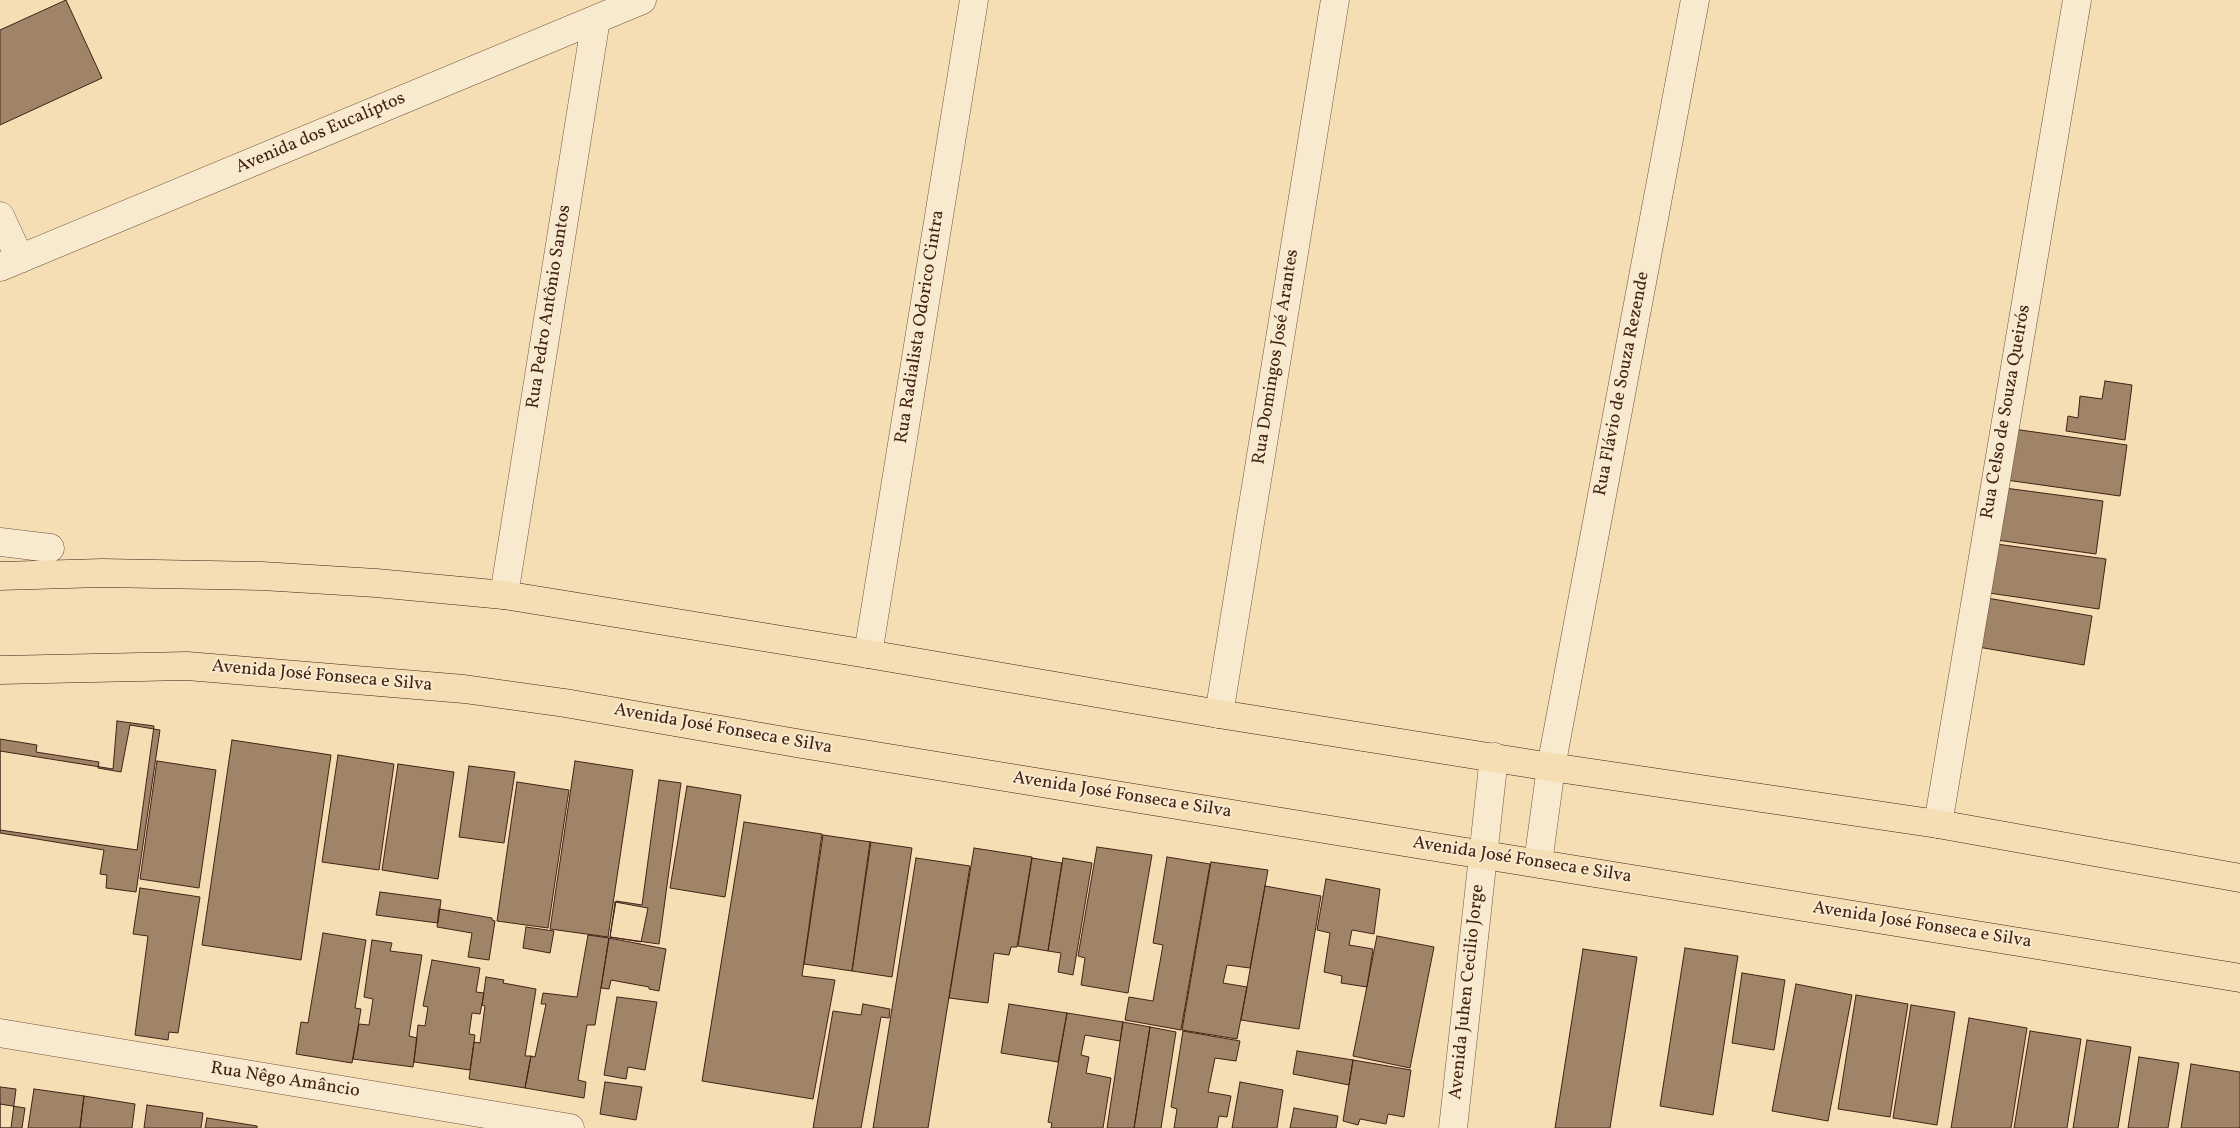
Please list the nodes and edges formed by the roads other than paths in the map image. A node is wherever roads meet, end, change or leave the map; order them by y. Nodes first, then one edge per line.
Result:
1 (642, 0) edge
2 (974, 0) edge
3 (1335, 0) edge
4 (1695, 0) edge
5 (2077, 0) edge
6 (596, 19) junction
7 (0, 216) edge
8 (10, 263) edge
9 (0, 542) edge
10 (50, 548) dead end
11 (0, 576) edge
12 (504, 595) junction
13 (868, 654) junction
14 (0, 670) edge
15 (1219, 714) junction
16 (1494, 757) junction
17 (1551, 767) junction
18 (1938, 824) junction
19 (1482, 855) junction
20 (1538, 863) junction
21 (2240, 878) edge
22 (2240, 978) edge
23 (0, 1033) edge
24 (570, 1128) edge
25 (1452, 1128) edge

1 - 6 street, Avenida dos Eucalíptos
2 - 13 street, Rua Radialista Odorico Cintra
3 - 15 street, Rua Domingos José Arantes
4 - 17 street, Rua Flávio de Souza Rezende
5 - 18 street, Rua Celso de Souza Queirós
6 - 8 street, Avenida dos Eucalíptos
6 - 12 street, Rua Pedro Antônio Santos
7 - 8 street
9 - 10 street
11 - 12 main road
12 - 13 main road
13 - 15 main road
14 - 19 main road, Avenida José Fonseca e Silva
15 - 16 main road
16 - 17 main road
16 - 19 street, Avenida Juhen Cecilio Jorge
17 - 18 main road
17 - 20 street, Rua Flávio de Souza Rezende
18 - 21 main road
19 - 20 main road, Avenida José Fonseca e Silva
19 - 25 street, Avenida Juhen Cecilio Jorge
20 - 22 main road, Avenida José Fonseca e Silva
23 - 24 street, Rua Nêgo Amâncio

